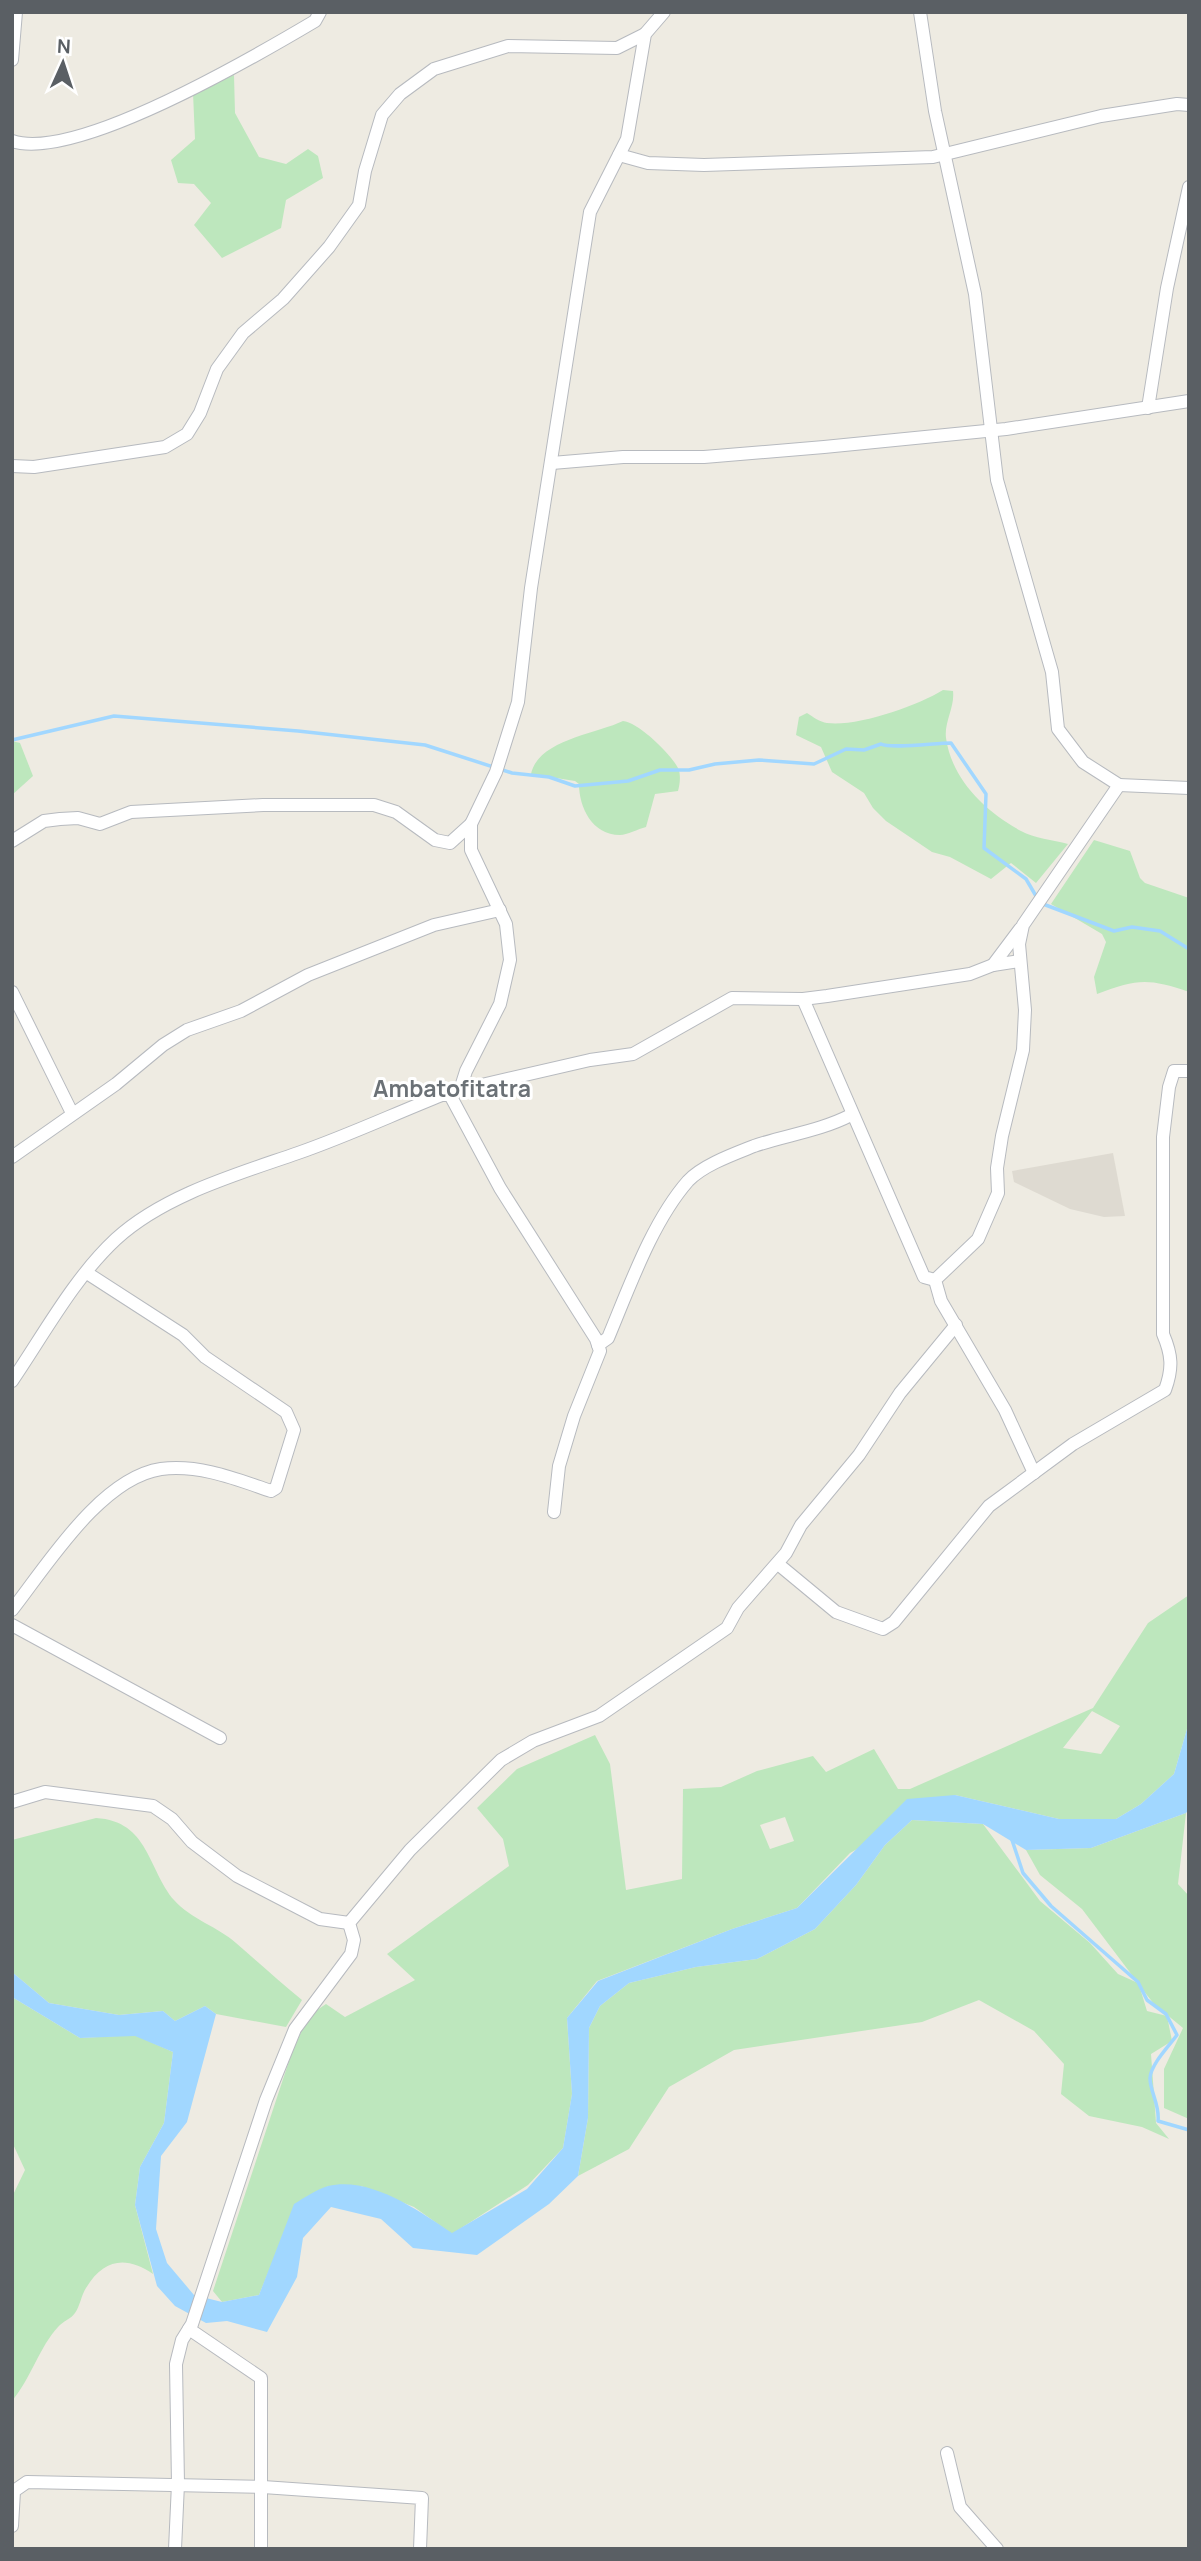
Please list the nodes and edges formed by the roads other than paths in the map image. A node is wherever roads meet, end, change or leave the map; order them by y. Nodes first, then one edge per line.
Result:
1 (16, 12) edge
2 (320, 12) edge
3 (664, 12) edge
4 (920, 12) edge
5 (645, 34) junction
6 (12, 60) edge
7 (1189, 105) edge
8 (12, 141) edge
9 (943, 153) junction
10 (619, 155) junction
11 (1189, 187) edge
12 (1189, 401) edge
13 (1148, 408) junction
14 (989, 429) junction
15 (552, 463) junction
16 (12, 466) edge
17 (1119, 785) junction
18 (1189, 788) edge
19 (471, 824) junction
20 (12, 841) edge
21 (500, 910) junction
22 (1023, 925) junction
23 (1020, 961) junction
24 (993, 965) junction
25 (12, 992) edge
26 (803, 999) junction
27 (1189, 1071) edge
28 (455, 1093) junction
29 (72, 1113) junction
30 (851, 1115) junction
31 (12, 1157) edge
32 (87, 1273) junction
33 (935, 1280) junction
34 (956, 1325) junction
35 (598, 1345) junction
36 (12, 1381) edge
37 (1034, 1473) junction
38 (554, 1512) dead end
39 (778, 1564) junction
40 (12, 1610) edge
41 (12, 1625) edge
42 (220, 1738) dead end
43 (12, 1802) edge
44 (349, 1923) junction
45 (191, 2327) junction
46 (947, 2453) dead end
47 (178, 2484) junction
48 (263, 2487) junction
49 (12, 2526) edge
50 (175, 2549) edge
51 (261, 2549) edge
52 (419, 2549) edge
53 (997, 2549) edge

1 - 6 street
2 - 8 street
3 - 5 street
4 - 9 street
5 - 10 street
5 - 16 street
7 - 9 street
9 - 10 street
9 - 14 street
10 - 15 street
11 - 13 street
12 - 13 street
13 - 14 street
14 - 15 street
14 - 17 street
15 - 19 street
17 - 18 street
17 - 22 street
19 - 20 street
19 - 21 street
21 - 28 street
21 - 29 street
22 - 23 street
22 - 24 street
23 - 24 street
23 - 33 street
24 - 26 street
25 - 29 street
26 - 28 street
26 - 30 street
27 - 37 street
28 - 32 street
28 - 35 street
29 - 31 street
30 - 33 street
30 - 35 street
32 - 36 street
32 - 40 street
33 - 34 street
34 - 37 street
34 - 39 street
35 - 38 street
37 - 39 street
39 - 44 street
41 - 42 street
43 - 44 street
44 - 45 street
45 - 47 street
45 - 48 street
46 - 53 street
47 - 48 street
47 - 49 street
47 - 50 street
48 - 51 street
48 - 52 street

